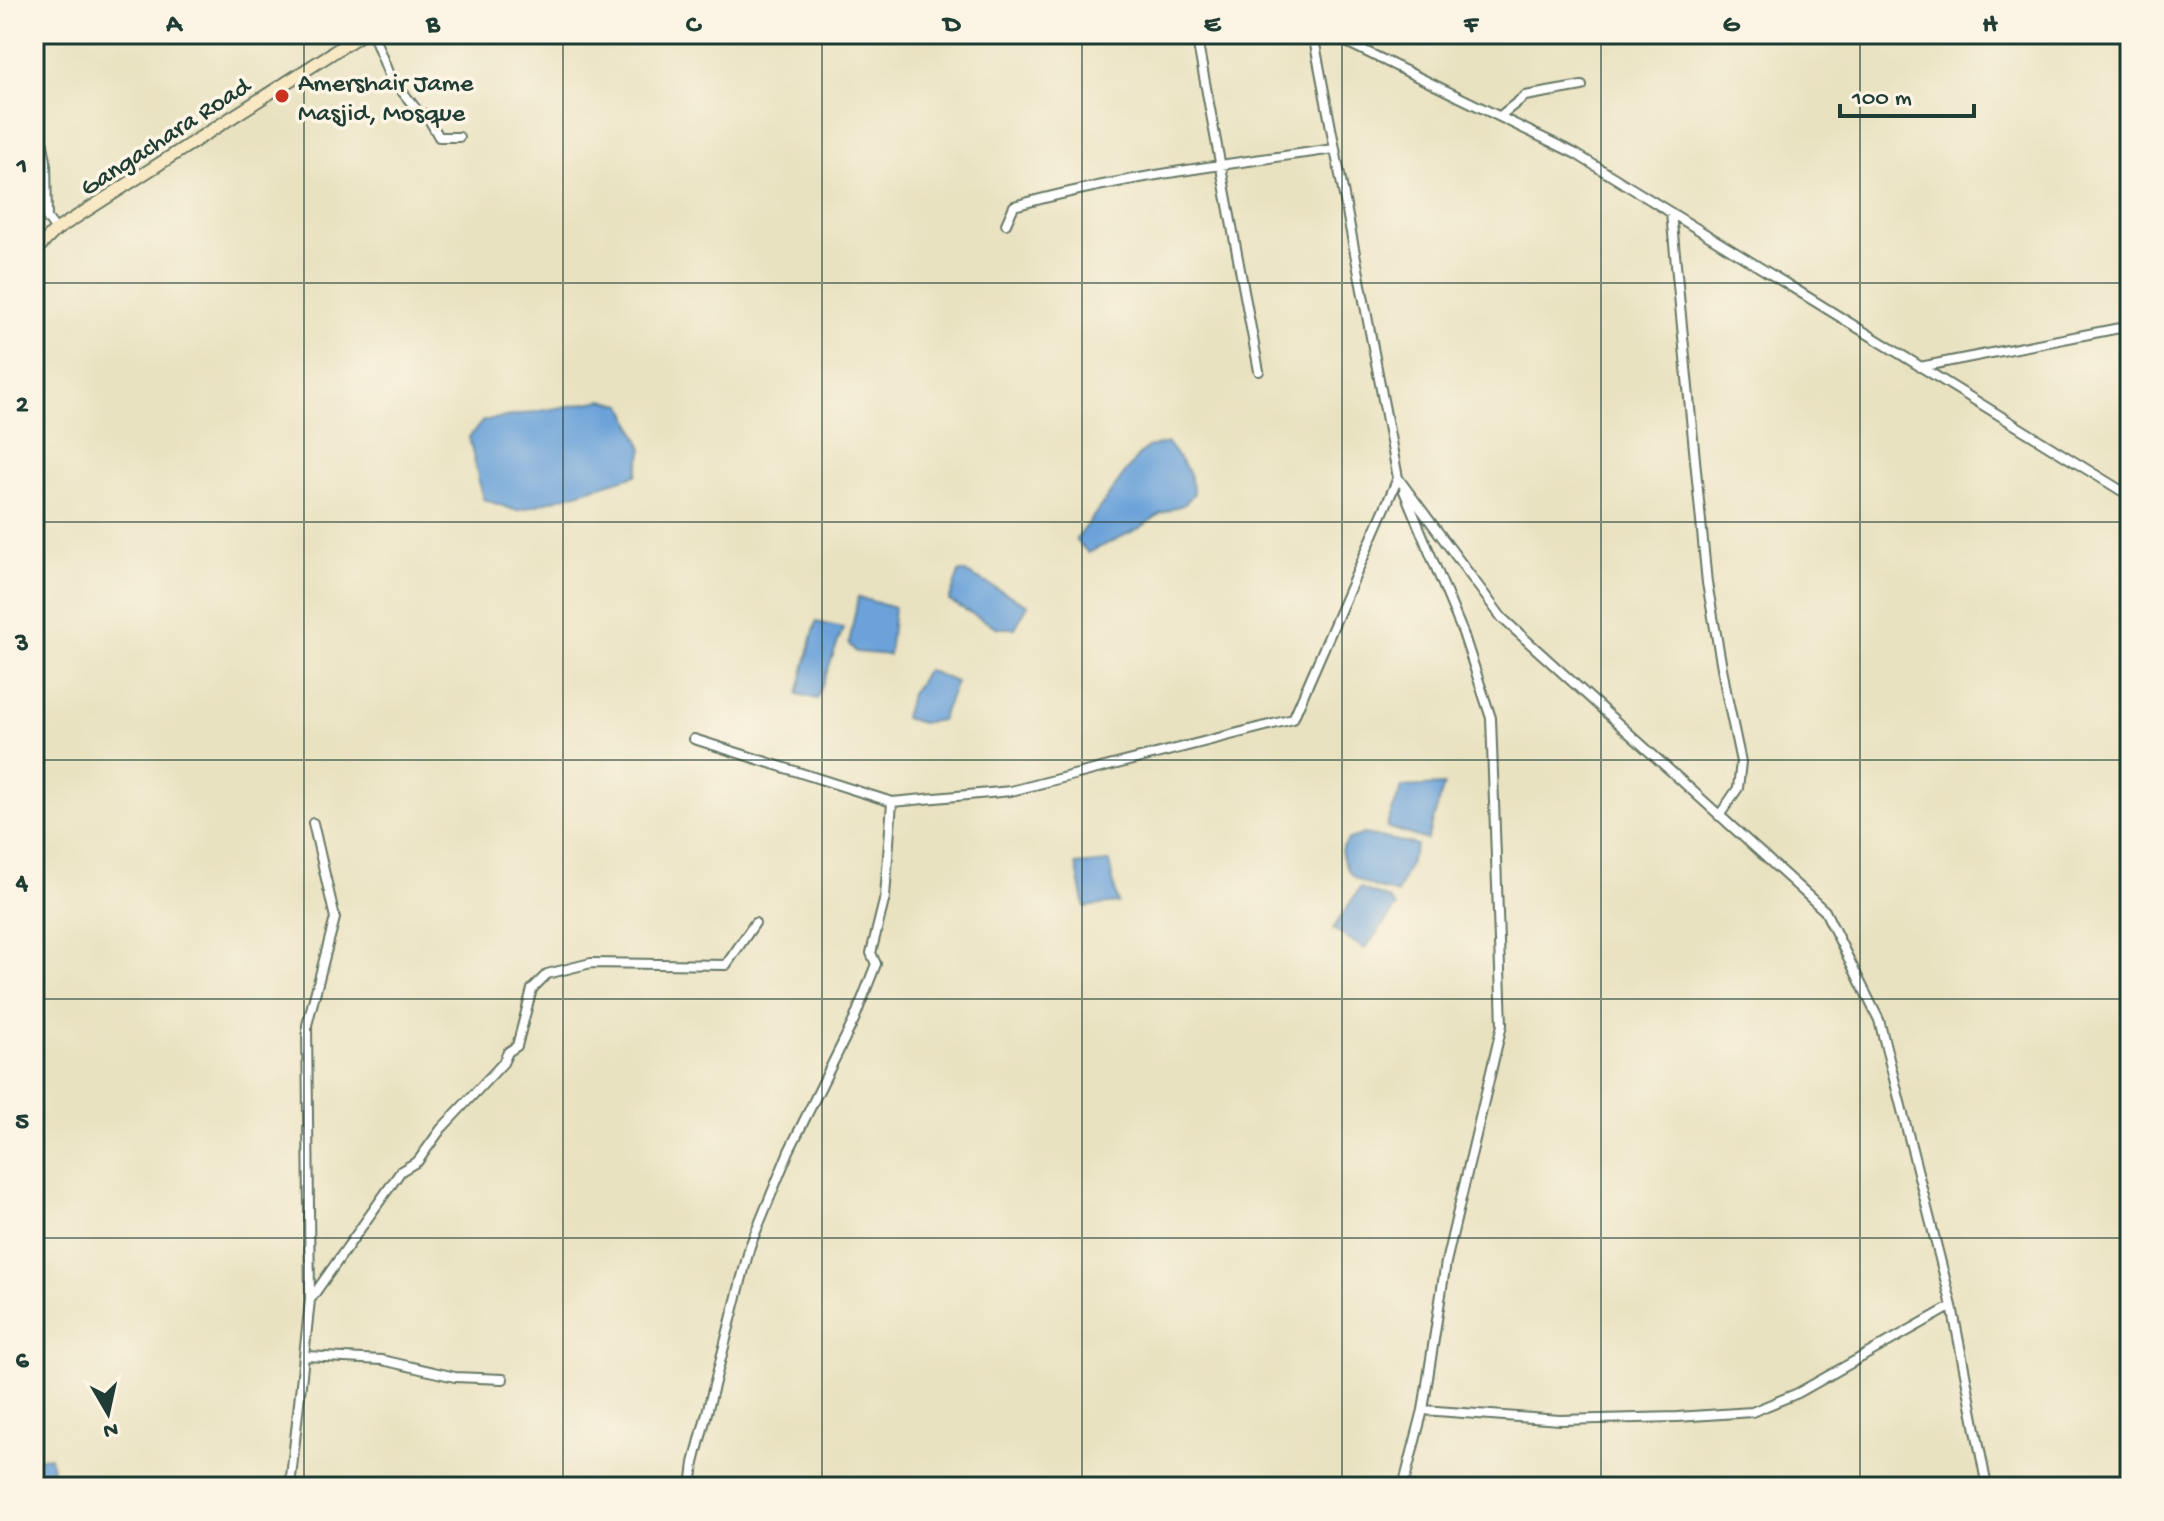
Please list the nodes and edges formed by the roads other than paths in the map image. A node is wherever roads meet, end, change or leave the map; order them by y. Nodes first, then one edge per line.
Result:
1 (362, 34) edge
2 (373, 34) edge
3 (1196, 34) edge
4 (1313, 34) edge
5 (1330, 34) edge
6 (1582, 86) dead end
7 (34, 96) edge
8 (1500, 116) junction
9 (459, 137) dead end
10 (1334, 149) junction
11 (1219, 165) junction
12 (1671, 213) junction
13 (1006, 224) dead end
14 (56, 230) junction
15 (34, 252) edge
16 (2130, 326) edge
17 (1920, 367) junction
18 (1259, 371) dead end
19 (1398, 478) junction
20 (2130, 496) edge
21 (694, 739) dead end
22 (892, 802) junction
23 (1719, 816) junction
24 (313, 823) dead end
25 (755, 923) dead end
26 (310, 1300) junction
27 (1952, 1306) junction
28 (306, 1356) junction
29 (503, 1379) dead end
30 (1423, 1410) junction
31 (290, 1487) edge
32 (691, 1487) edge
33 (1403, 1487) edge
34 (1987, 1487) edge

1 - 14 main road, Gangachara Road
2 - 9 street
3 - 11 street
4 - 10 street
5 - 8 street
6 - 8 street
7 - 14 street
8 - 12 street
10 - 11 street
10 - 19 street
11 - 13 street
11 - 18 street
12 - 17 street
12 - 23 street
14 - 15 main road, Gangachara Road
16 - 17 street
17 - 20 street
19 - 22 street
19 - 23 street
19 - 30 street
21 - 22 street
22 - 32 street
23 - 27 street
24 - 26 street
25 - 26 street
26 - 28 street
27 - 30 street
27 - 34 street
28 - 29 street
28 - 31 street
30 - 33 street

